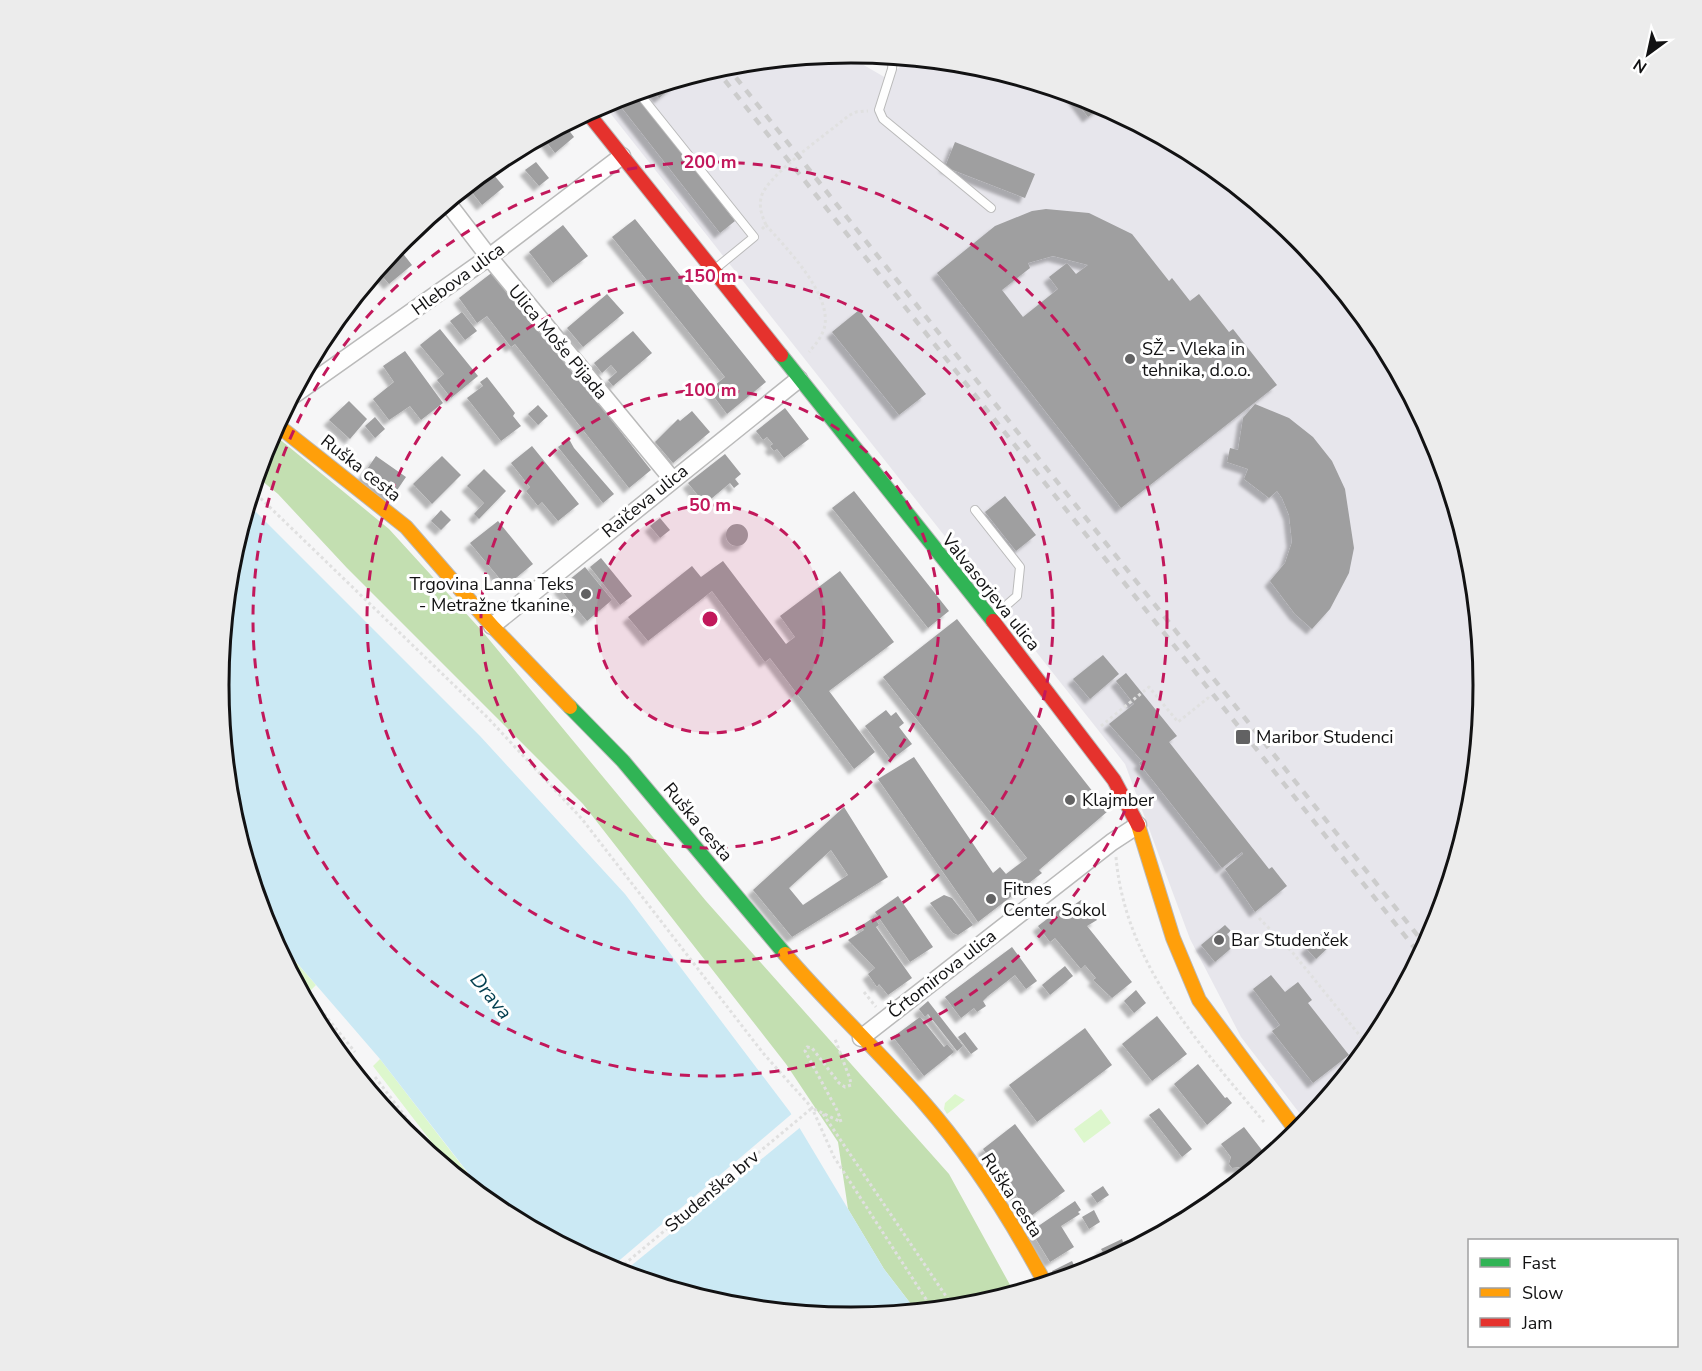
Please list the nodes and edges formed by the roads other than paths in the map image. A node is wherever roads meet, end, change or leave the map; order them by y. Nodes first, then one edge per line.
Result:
1 (892, 64) edge
2 (643, 99) edge
3 (593, 119) edge
4 (622, 156) junction
5 (452, 208) edge
6 (991, 208) dead end
7 (489, 257) junction
8 (713, 270) junction
9 (799, 379) junction
10 (305, 387) edge
11 (284, 430) edge
12 (672, 479) junction
13 (975, 510) dead end
14 (991, 619) junction
15 (492, 626) junction
16 (1138, 825) junction
17 (861, 1038) junction
18 (1292, 1125) edge
19 (1042, 1278) edge

1 - 6 lane
2 - 8 lane
3 - 4 street, Valvasorjeva ulica
4 - 7 street, Hlebova ulica
4 - 8 street, Valvasorjeva ulica
5 - 7 street, Ulica Moše Pijada
7 - 10 street, Hlebova ulica
7 - 12 street, Ulica Moše Pijada
8 - 9 street, Valvasorjeva ulica
9 - 12 street, Raičeva ulica
9 - 14 street, Valvasorjeva ulica
11 - 15 street, Ruška cesta
12 - 15 street, Raičeva ulica
13 - 14 lane
14 - 16 street, Valvasorjeva ulica
15 - 17 street, Ruška cesta
16 - 17 street, Črtomirova ulica
16 - 18 street, Valvasorjeva ulica
17 - 19 street, Ruška cesta

